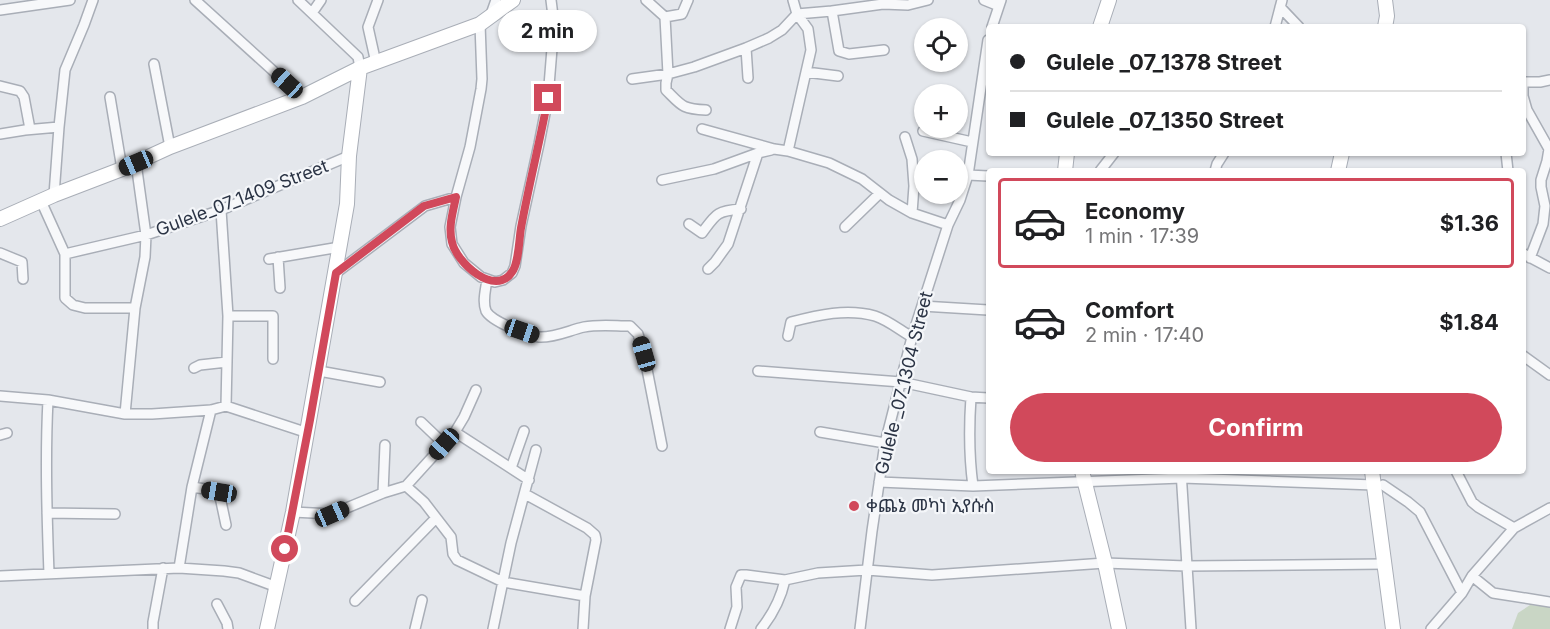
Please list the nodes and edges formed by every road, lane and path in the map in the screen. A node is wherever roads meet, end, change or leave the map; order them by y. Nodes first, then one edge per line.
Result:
1 (70, 0) edge
2 (93, 0) edge
3 (195, 0) edge
4 (298, 0) edge
5 (321, 0) edge
6 (378, 0) edge
7 (496, 0) edge
8 (513, 0) edge
9 (551, 0) edge
10 (646, 0) edge
11 (688, 0) edge
12 (793, 0) edge
13 (928, 0) edge
14 (984, 0) edge
15 (1108, 0) edge
16 (1384, 0) edge
17 (53, 2) edge
18 (882, 2) edge
19 (1000, 3) edge
20 (845, 4) edge
21 (1281, 4) edge
22 (0, 10) edge
23 (832, 11) junction
24 (312, 13) junction
25 (797, 14) junction
26 (665, 17) junction
27 (485, 21) junction
28 (993, 24) edge
29 (1101, 24) edge
30 (1276, 24) edge
31 (1297, 24) edge
32 (1386, 24) edge
33 (746, 48) junction
34 (884, 50) dead end
35 (986, 53) edge
36 (376, 63) junction
37 (154, 64) dead end
38 (360, 68) junction
39 (806, 72) junction
40 (668, 74) junction
41 (838, 76) dead end
42 (748, 78) dead end
43 (632, 79) dead end
44 (1550, 80) edge
45 (1526, 82) edge
46 (0, 86) edge
47 (110, 97) dead end
48 (302, 97) junction
49 (1526, 106) edge
50 (706, 110) dead end
51 (59, 127) junction
52 (30, 129) junction
53 (702, 129) dead end
54 (0, 134) edge
55 (905, 137) dead end
56 (954, 138) edge
57 (972, 142) junction
58 (170, 147) junction
59 (774, 149) junction
60 (788, 151) junction
61 (758, 153) junction
62 (349, 156) junction
63 (1112, 156) edge
64 (136, 163) junction
65 (1102, 168) edge
66 (122, 169) junction
67 (968, 175) joint
68 (986, 176) edge
69 (662, 180) dead end
70 (880, 193) junction
71 (456, 197) junction
72 (47, 198) junction
73 (958, 204) edge
74 (741, 209) junction
75 (221, 210) junction
76 (912, 213) junction
77 (0, 219) edge
78 (689, 224) dead end
79 (948, 225) junction
80 (845, 227) dead end
81 (146, 235) junction
82 (340, 247) junction
83 (0, 253) edge
84 (65, 254) junction
85 (1526, 256) edge
86 (1550, 268) edge
87 (708, 269) dead end
88 (336, 273) junction
89 (23, 279) dead end
90 (487, 279) junction
91 (280, 288) dead end
92 (922, 306) junction
93 (135, 308) junction
94 (986, 310) edge
95 (228, 316) junction
96 (788, 336) dead end
97 (912, 337) junction
98 (1526, 358) edge
99 (273, 359) dead end
100 (227, 362) junction
101 (194, 368) dead end
102 (319, 371) junction
103 (758, 372) dead end
104 (1550, 375) edge
105 (380, 382) dead end
106 (901, 382) junction
107 (476, 390) dead end
108 (0, 396) edge
109 (971, 397) junction
110 (986, 398) edge
111 (48, 400) junction
112 (226, 406) junction
113 (211, 410) junction
114 (125, 414) junction
115 (421, 422) dead end
116 (524, 431) dead end
117 (455, 432) junction
118 (820, 432) dead end
119 (308, 433) junction
120 (885, 443) junction
121 (444, 444) junction
122 (386, 445) dead end
123 (662, 446) dead end
124 (536, 450) dead end
125 (511, 468) junction
126 (1458, 474) edge
127 (1181, 475) edge
128 (1083, 477) edge
129 (1378, 478) edge
130 (529, 480) junction
131 (879, 482) junction
132 (406, 486) junction
133 (973, 486) junction
134 (192, 487) junction
135 (219, 492) junction
136 (231, 493) dead end
137 (382, 493) junction
138 (525, 494) junction
139 (1550, 508) edge
140 (293, 512) junction
141 (47, 513) junction
142 (115, 514) dead end
143 (436, 518) junction
144 (226, 525) dead end
145 (1514, 528) junction
146 (1105, 563) junction
147 (1385, 564) junction
148 (1186, 566) junction
149 (163, 568) junction
150 (179, 568) junction
151 (867, 570) junction
152 (50, 574) junction
153 (0, 576) edge
154 (1473, 576) junction
155 (785, 580) junction
156 (503, 582) junction
157 (277, 586) junction
158 (1462, 593) junction
159 (585, 596) junction
160 (422, 600) dead end
161 (355, 601) dead end
162 (1550, 601) edge
163 (217, 604) dead end
164 (153, 629) edge
165 (228, 629) edge
166 (267, 629) edge
167 (415, 629) edge
168 (493, 629) edge
169 (583, 629) edge
170 (730, 629) edge
171 (761, 629) edge
172 (860, 629) edge
173 (1119, 629) edge
174 (1191, 629) edge
175 (1393, 629) edge
176 (1401, 629) edge
177 (1431, 629) edge

1 - 17 street
2 - 51 street
3 - 48 street
4 - 24 street
5 - 24 street
6 - 36 street
7 - 27 street
8 - 27 main road
9 - 90 street
10 - 26 street
11 - 26 street
12 - 25 street
13 - 18 street
14 - 19 street
15 - 29 main road
16 - 32 main road
17 - 22 street
18 - 20 street
19 - 28 street
20 - 23 street
21 - 30 street
21 - 31 street
23 - 25 street
23 - 34 street
24 - 38 street
25 - 33 street
25 - 39 street
26 - 40 street
27 - 36 main road
27 - 71 street
33 - 40 street
33 - 42 street
35 - 57 street, Gulele _07_1304 Street
36 - 38 main road
37 - 58 street
38 - 48 main road
38 - 62 main road
39 - 41 street
39 - 60 street
40 - 43 street
40 - 50 street
44 - 45 street
46 - 52 street
47 - 66 street
48 - 58 main road
49 - 85 street
51 - 52 street
51 - 72 street
52 - 54 street
53 - 59 street
55 - 76 street
56 - 57 street
57 - 67 street, Gulele _07_1304 Street
58 - 64 main road
59 - 60 street
59 - 61 street
60 - 70 street
61 - 69 street
61 - 74 street
62 - 75 street, Gulele_07_1409 Street
62 - 82 main road
63 - 65 street
64 - 66 main road
64 - 81 street
66 - 72 main road
67 - 68 street
70 - 76 street
70 - 80 street
71 - 88 street
71 - 90 street
72 - 77 main road
72 - 84 street
73 - 79 street, Gulele _07_1304 Street
74 - 78 street
74 - 87 street
75 - 81 street, Gulele_07_1409 Street
75 - 95 street
76 - 79 street
79 - 92 street, Gulele _07_1304 Street
81 - 84 street, Gulele_07_1409 Street
81 - 93 street
82 - 88 main road
82 - 91 street
83 - 89 street
84 - 93 street
85 - 86 street
88 - 102 main road
90 - 123 street
92 - 94 street
92 - 97 street, Gulele _07_1304 Street
93 - 114 street
95 - 99 street
95 - 100 street
96 - 97 street
97 - 106 street, Gulele _07_1304 Street
98 - 104 street
100 - 101 street
100 - 112 street
102 - 105 street
102 - 119 main road
103 - 106 street
106 - 109 street
106 - 120 street, Gulele _07_1304 Street
107 - 117 street
108 - 111 street
109 - 110 street
109 - 133 street
111 - 114 street
111 - 141 street
112 - 113 street
112 - 119 street
113 - 114 street
113 - 134 street
115 - 121 street
116 - 125 street
117 - 121 street
117 - 125 street
118 - 120 street
119 - 140 main road
120 - 131 street, Gulele _07_1304 Street
121 - 132 street
122 - 137 street
124 - 130 street
125 - 130 street
126 - 145 street
127 - 128 street
127 - 129 street
127 - 148 street
128 - 133 street
128 - 146 main road
129 - 147 main road
129 - 158 street
129 - 176 main road
130 - 138 street
131 - 133 street
131 - 151 street, Gulele _07_1304 Street
132 - 137 street
132 - 143 street
134 - 135 street
134 - 150 street
135 - 136 street
135 - 144 street
137 - 140 street
138 - 156 street
138 - 159 street
139 - 145 street
140 - 157 main road
141 - 142 street
141 - 152 street
143 - 156 street
143 - 161 street
145 - 154 street
146 - 148 street
146 - 151 street
146 - 173 main road
147 - 148 street
147 - 175 main road
148 - 174 street
149 - 150 street
149 - 152 street
149 - 164 street
150 - 157 street
151 - 155 street
151 - 172 street, Gulele _07_1304 Street
152 - 153 street
154 - 158 street
154 - 162 street
155 - 170 street
155 - 171 street
156 - 159 street
156 - 168 street
157 - 166 main road
158 - 177 street
159 - 169 street
160 - 167 street
163 - 165 street

